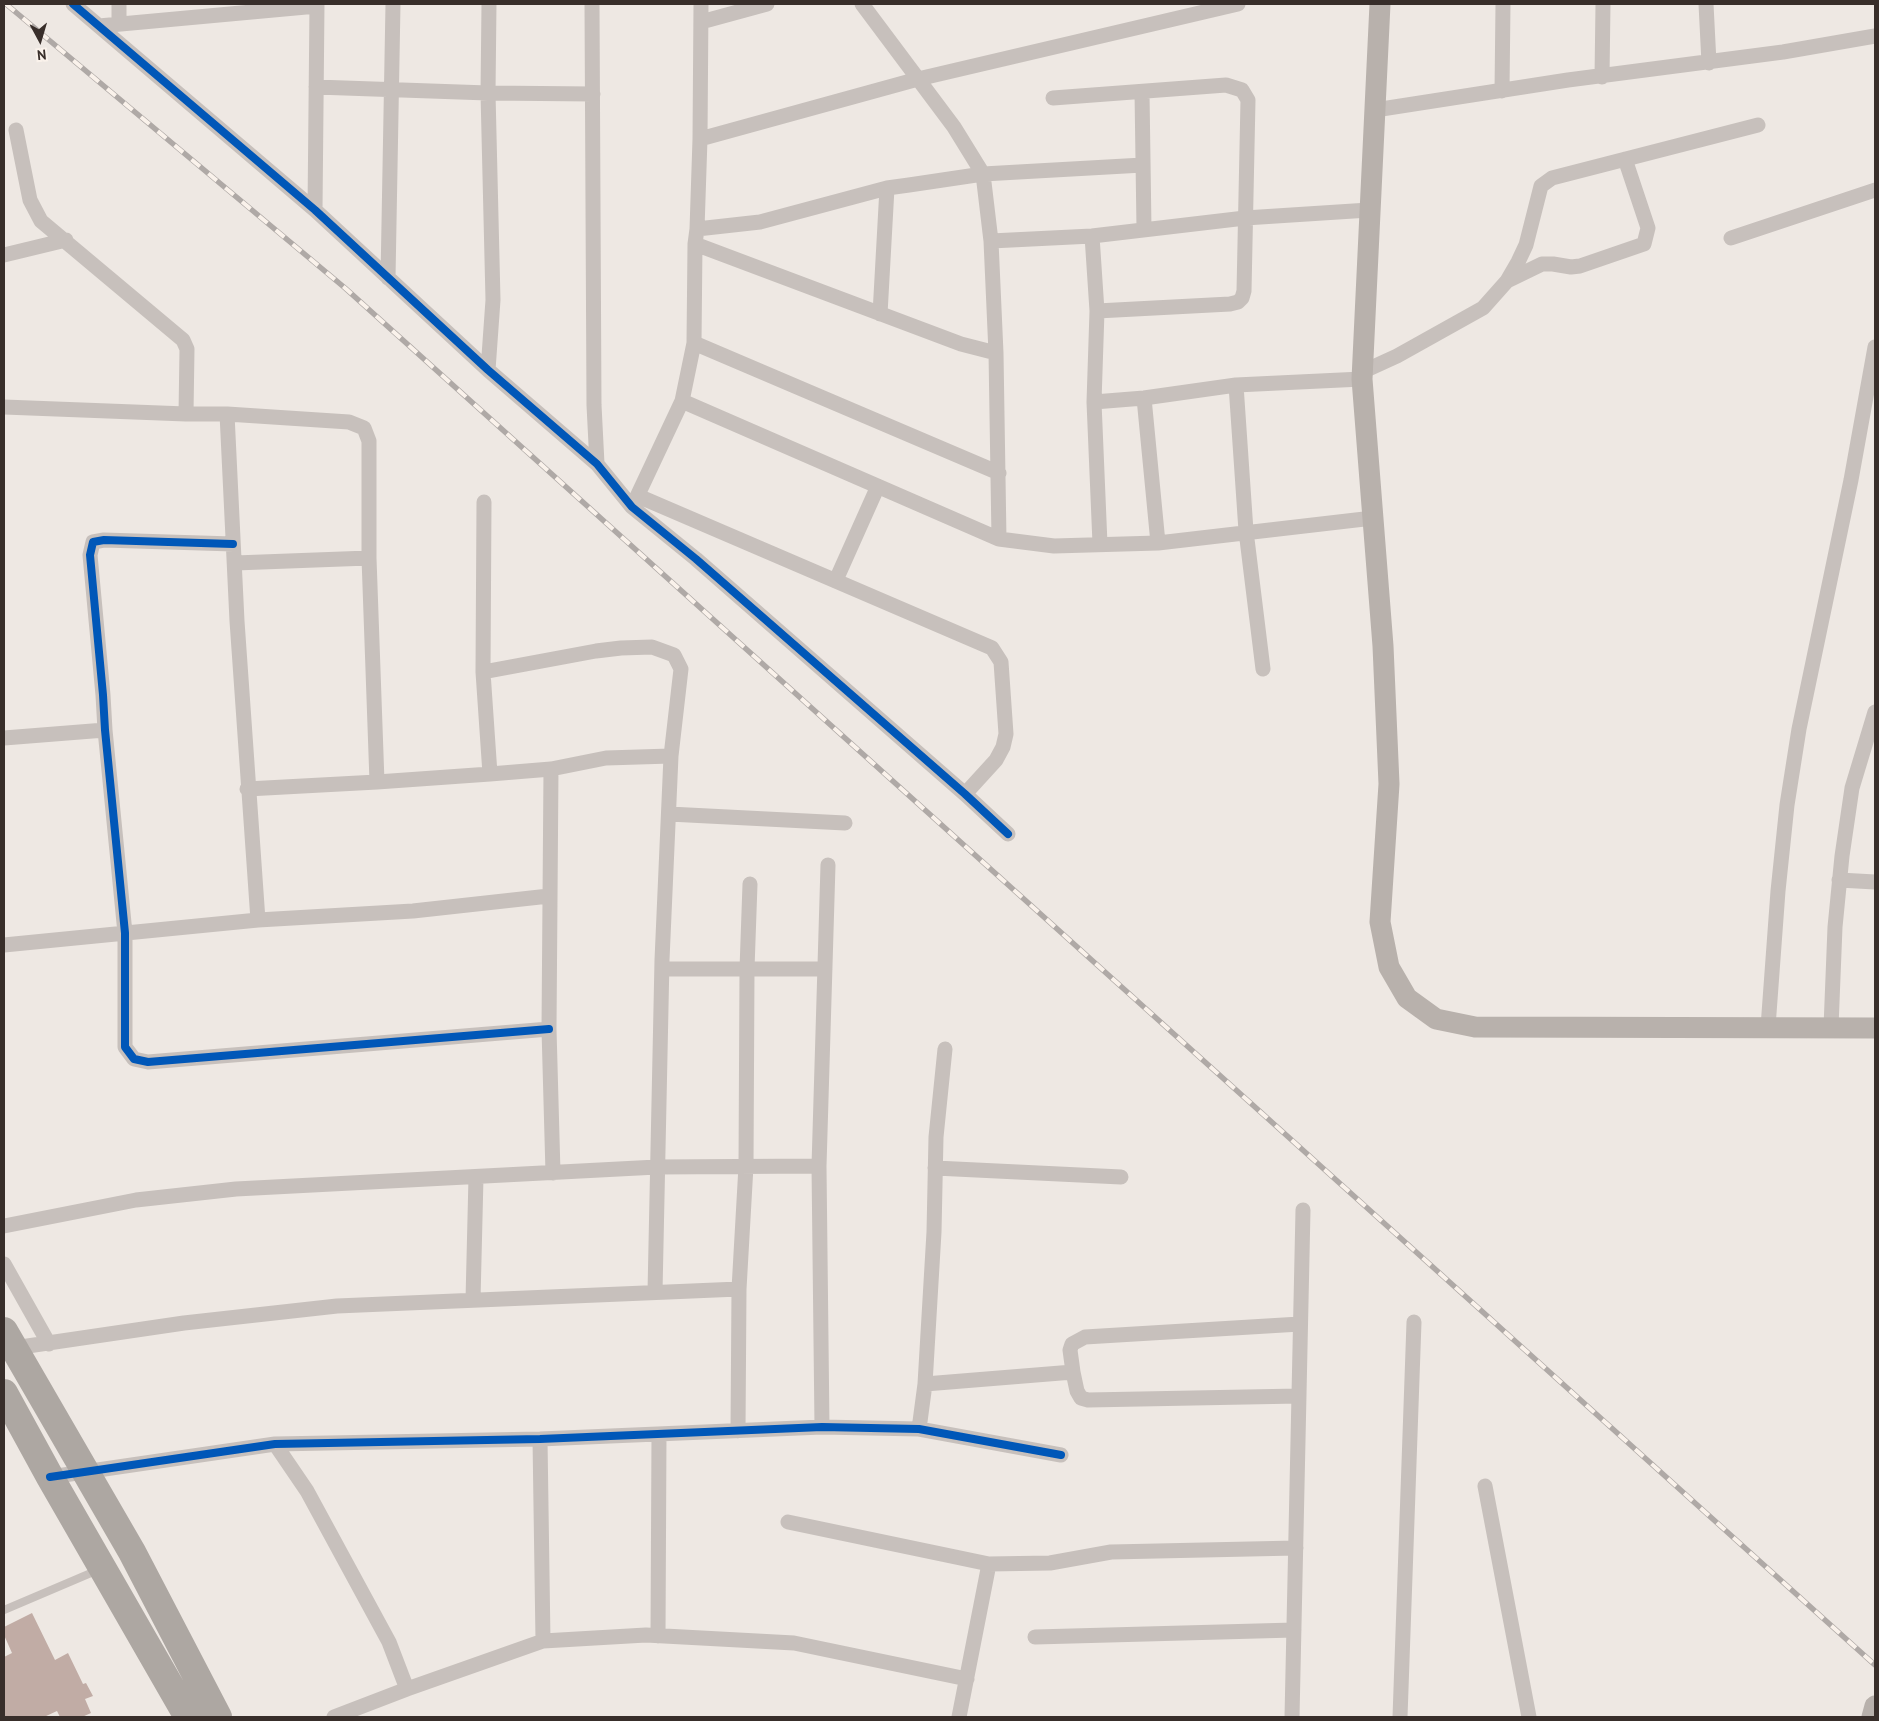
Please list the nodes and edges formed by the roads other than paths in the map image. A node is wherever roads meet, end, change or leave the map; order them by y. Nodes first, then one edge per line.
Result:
1 (73, 4) edge
2 (119, 4) edge
3 (393, 4) edge
4 (489, 4) edge
5 (592, 4) edge
6 (701, 4) edge
7 (767, 4) edge
8 (862, 4) edge
9 (1238, 4) edge
10 (1380, 4) edge
11 (1503, 4) edge
12 (1603, 4) edge
13 (1706, 4) edge
14 (317, 5) edge
15 (221, 9) edge
16 (701, 22) junction
17 (119, 24) junction
18 (99, 26) junction
19 (1875, 36) edge
20 (1709, 63) junction
21 (1602, 77) junction
22 (918, 79) junction
23 (316, 87) junction
24 (391, 90) junction
25 (1502, 91) junction
26 (1142, 92) junction
27 (488, 93) junction
28 (593, 94) junction
29 (1053, 98) dead end
30 (1375, 110) junction
31 (1758, 125) dead end
32 (16, 130) dead end
33 (700, 140) junction
34 (1625, 158) junction
35 (1143, 165) junction
36 (984, 174) junction
37 (887, 188) junction
38 (1875, 190) edge
39 (315, 210) junction
40 (1369, 210) junction
41 (1245, 218) junction
42 (1144, 229) junction
43 (1092, 236) junction
44 (696, 237) junction
45 (1732, 238) dead end
46 (66, 240) junction
47 (991, 241) junction
48 (4, 255) edge
49 (388, 278) junction
50 (1507, 281) junction
51 (1097, 311) junction
52 (880, 314) junction
53 (694, 343) junction
54 (1875, 347) edge
55 (996, 353) junction
56 (488, 370) junction
57 (1362, 375) junction
58 (1236, 385) junction
59 (1144, 398) junction
60 (682, 401) junction
61 (1094, 402) junction
62 (4, 408) edge
63 (186, 414) junction
64 (228, 414) junction
65 (597, 464) junction
66 (999, 473) junction
67 (878, 486) junction
68 (635, 501) junction
69 (484, 502) dead end
70 (1373, 518) junction
71 (1246, 532) junction
72 (999, 539) junction
73 (1158, 543) junction
74 (233, 544) junction
75 (1100, 544) junction
76 (369, 558) junction
77 (235, 563) junction
78 (836, 580) junction
79 (1264, 669) dead end
80 (483, 672) junction
81 (1875, 712) edge
82 (105, 730) junction
83 (4, 738) edge
84 (671, 756) junction
85 (551, 768) junction
86 (490, 774) junction
87 (377, 782) junction
88 (247, 789) junction
89 (965, 794) junction
90 (669, 814) junction
91 (845, 823) dead end
92 (1008, 834) dead end
93 (828, 864) dead end
94 (1839, 880) junction
95 (1875, 882) edge
96 (750, 884) dead end
97 (549, 896) junction
98 (258, 920) junction
99 (125, 933) junction
100 (4, 945) edge
101 (662, 969) junction
102 (747, 969) junction
103 (825, 969) junction
104 (1768, 1026) junction
105 (1831, 1027) junction
106 (1875, 1028) edge
107 (549, 1029) junction
108 (945, 1048) dead end
109 (746, 1166) junction
110 (819, 1166) junction
111 (657, 1167) junction
112 (935, 1168) junction
113 (553, 1173) junction
114 (476, 1177) junction
115 (1121, 1177) dead end
116 (1303, 1210) dead end
117 (4, 1226) edge
118 (4, 1264) edge
119 (739, 1289) junction
120 (655, 1292) junction
121 (472, 1300) junction
122 (1414, 1322) dead end
123 (1300, 1324) junction
124 (9, 1339) edge
125 (49, 1344) junction
126 (1073, 1372) junction
127 (925, 1384) junction
128 (4, 1393) edge
129 (1299, 1396) junction
130 (822, 1427) junction
131 (919, 1428) junction
132 (738, 1430) junction
133 (659, 1434) junction
134 (540, 1439) junction
135 (275, 1444) junction
136 (1061, 1455) dead end
137 (85, 1472) junction
138 (50, 1477) junction
139 (1485, 1486) dead end
140 (788, 1522) dead end
141 (1296, 1548) junction
142 (989, 1564) junction
143 (102, 1568) junction
144 (4, 1610) edge
145 (1294, 1630) junction
146 (658, 1636) junction
147 (1035, 1637) dead end
148 (543, 1641) junction
149 (967, 1679) junction
150 (408, 1689) junction
151 (1875, 1706) edge
152 (184, 1716) edge
153 (218, 1717) edge
154 (334, 1717) edge
155 (959, 1717) edge
156 (1288, 1717) edge
157 (1400, 1717) edge
158 (1529, 1717) edge
159 (1872, 1717) edge

1 - 18 street
2 - 17 street
3 - 24 street
4 - 27 street
5 - 28 street
6 - 16 street
7 - 16 street
8 - 22 street
9 - 22 street
10 - 30 main road
11 - 25 street
12 - 21 street
13 - 20 street
14 - 15 street
14 - 23 street
15 - 17 street
16 - 33 street
17 - 18 street
18 - 39 street
19 - 20 street
20 - 21 street
21 - 25 street
22 - 33 street
22 - 36 street
23 - 24 street
23 - 39 street
24 - 27 street
24 - 49 street
25 - 30 street
26 - 29 street
26 - 35 street
26 - 41 street
27 - 28 street
27 - 56 street
28 - 65 street
30 - 40 main road
31 - 34 street
32 - 46 street
33 - 44 street
34 - 50 street
34 - 50 street
35 - 36 street
35 - 42 street
36 - 37 street
36 - 47 street
37 - 44 street
37 - 52 street
38 - 45 street
39 - 49 street
40 - 41 street
40 - 57 main road
41 - 42 street
41 - 51 street
42 - 43 street
43 - 47 street
43 - 51 street
44 - 52 street
44 - 53 street
46 - 48 street
46 - 63 street
47 - 55 street
49 - 56 street
50 - 57 street
51 - 61 street
52 - 55 street
53 - 60 street
53 - 66 street
54 - 104 street
55 - 66 street
56 - 65 street
57 - 58 street
57 - 70 main road
58 - 59 street
58 - 71 street
59 - 61 street
59 - 73 street
60 - 67 street
60 - 68 street
61 - 75 street
62 - 63 street
63 - 64 street
64 - 74 street
64 - 76 street
65 - 68 street
66 - 72 street
67 - 72 street
67 - 78 street
68 - 78 street
68 - 89 street
69 - 80 street
70 - 71 street
70 - 104 main road
71 - 73 street
71 - 79 street
72 - 75 street
73 - 75 street
74 - 77 street
74 - 82 street
76 - 77 street
76 - 87 street
77 - 88 street
78 - 89 street
80 - 84 street
80 - 86 street
81 - 94 street
82 - 83 street
82 - 99 street
84 - 85 street
84 - 90 street
85 - 86 street
85 - 97 street
86 - 87 street
87 - 88 street
88 - 98 street
89 - 92 street
90 - 91 street
90 - 101 street
93 - 103 street
94 - 95 street
94 - 105 street
96 - 102 street
97 - 98 street
97 - 107 street
98 - 99 street
99 - 100 street
99 - 107 street
101 - 102 street
101 - 111 street
102 - 103 street
102 - 109 street
103 - 110 street
104 - 105 main road
105 - 106 main road
107 - 113 street
108 - 112 street
109 - 110 street
109 - 111 street
109 - 119 street
110 - 130 street
111 - 113 street
111 - 120 street
112 - 115 street
112 - 127 street
113 - 114 street
114 - 117 street
114 - 121 street
116 - 123 street
118 - 125 street
119 - 120 street
119 - 132 street
120 - 121 street
121 - 125 street
122 - 157 street
123 - 126 street
123 - 129 street
124 - 125 street
124 - 137 highway
126 - 127 street
126 - 129 street
127 - 131 street
128 - 138 highway
129 - 141 street
130 - 131 street
130 - 132 street
131 - 136 street
132 - 133 street
133 - 134 street
133 - 146 street
134 - 135 street
134 - 148 street
135 - 137 street
135 - 150 street
137 - 138 street
137 - 153 highway
138 - 143 highway
139 - 158 street
140 - 142 street
141 - 142 street
141 - 145 street
142 - 149 street
143 - 144 lane
143 - 152 highway
145 - 147 street
145 - 156 street
146 - 148 street
146 - 149 street
148 - 150 street
149 - 155 street
150 - 154 street
151 - 159 main road

